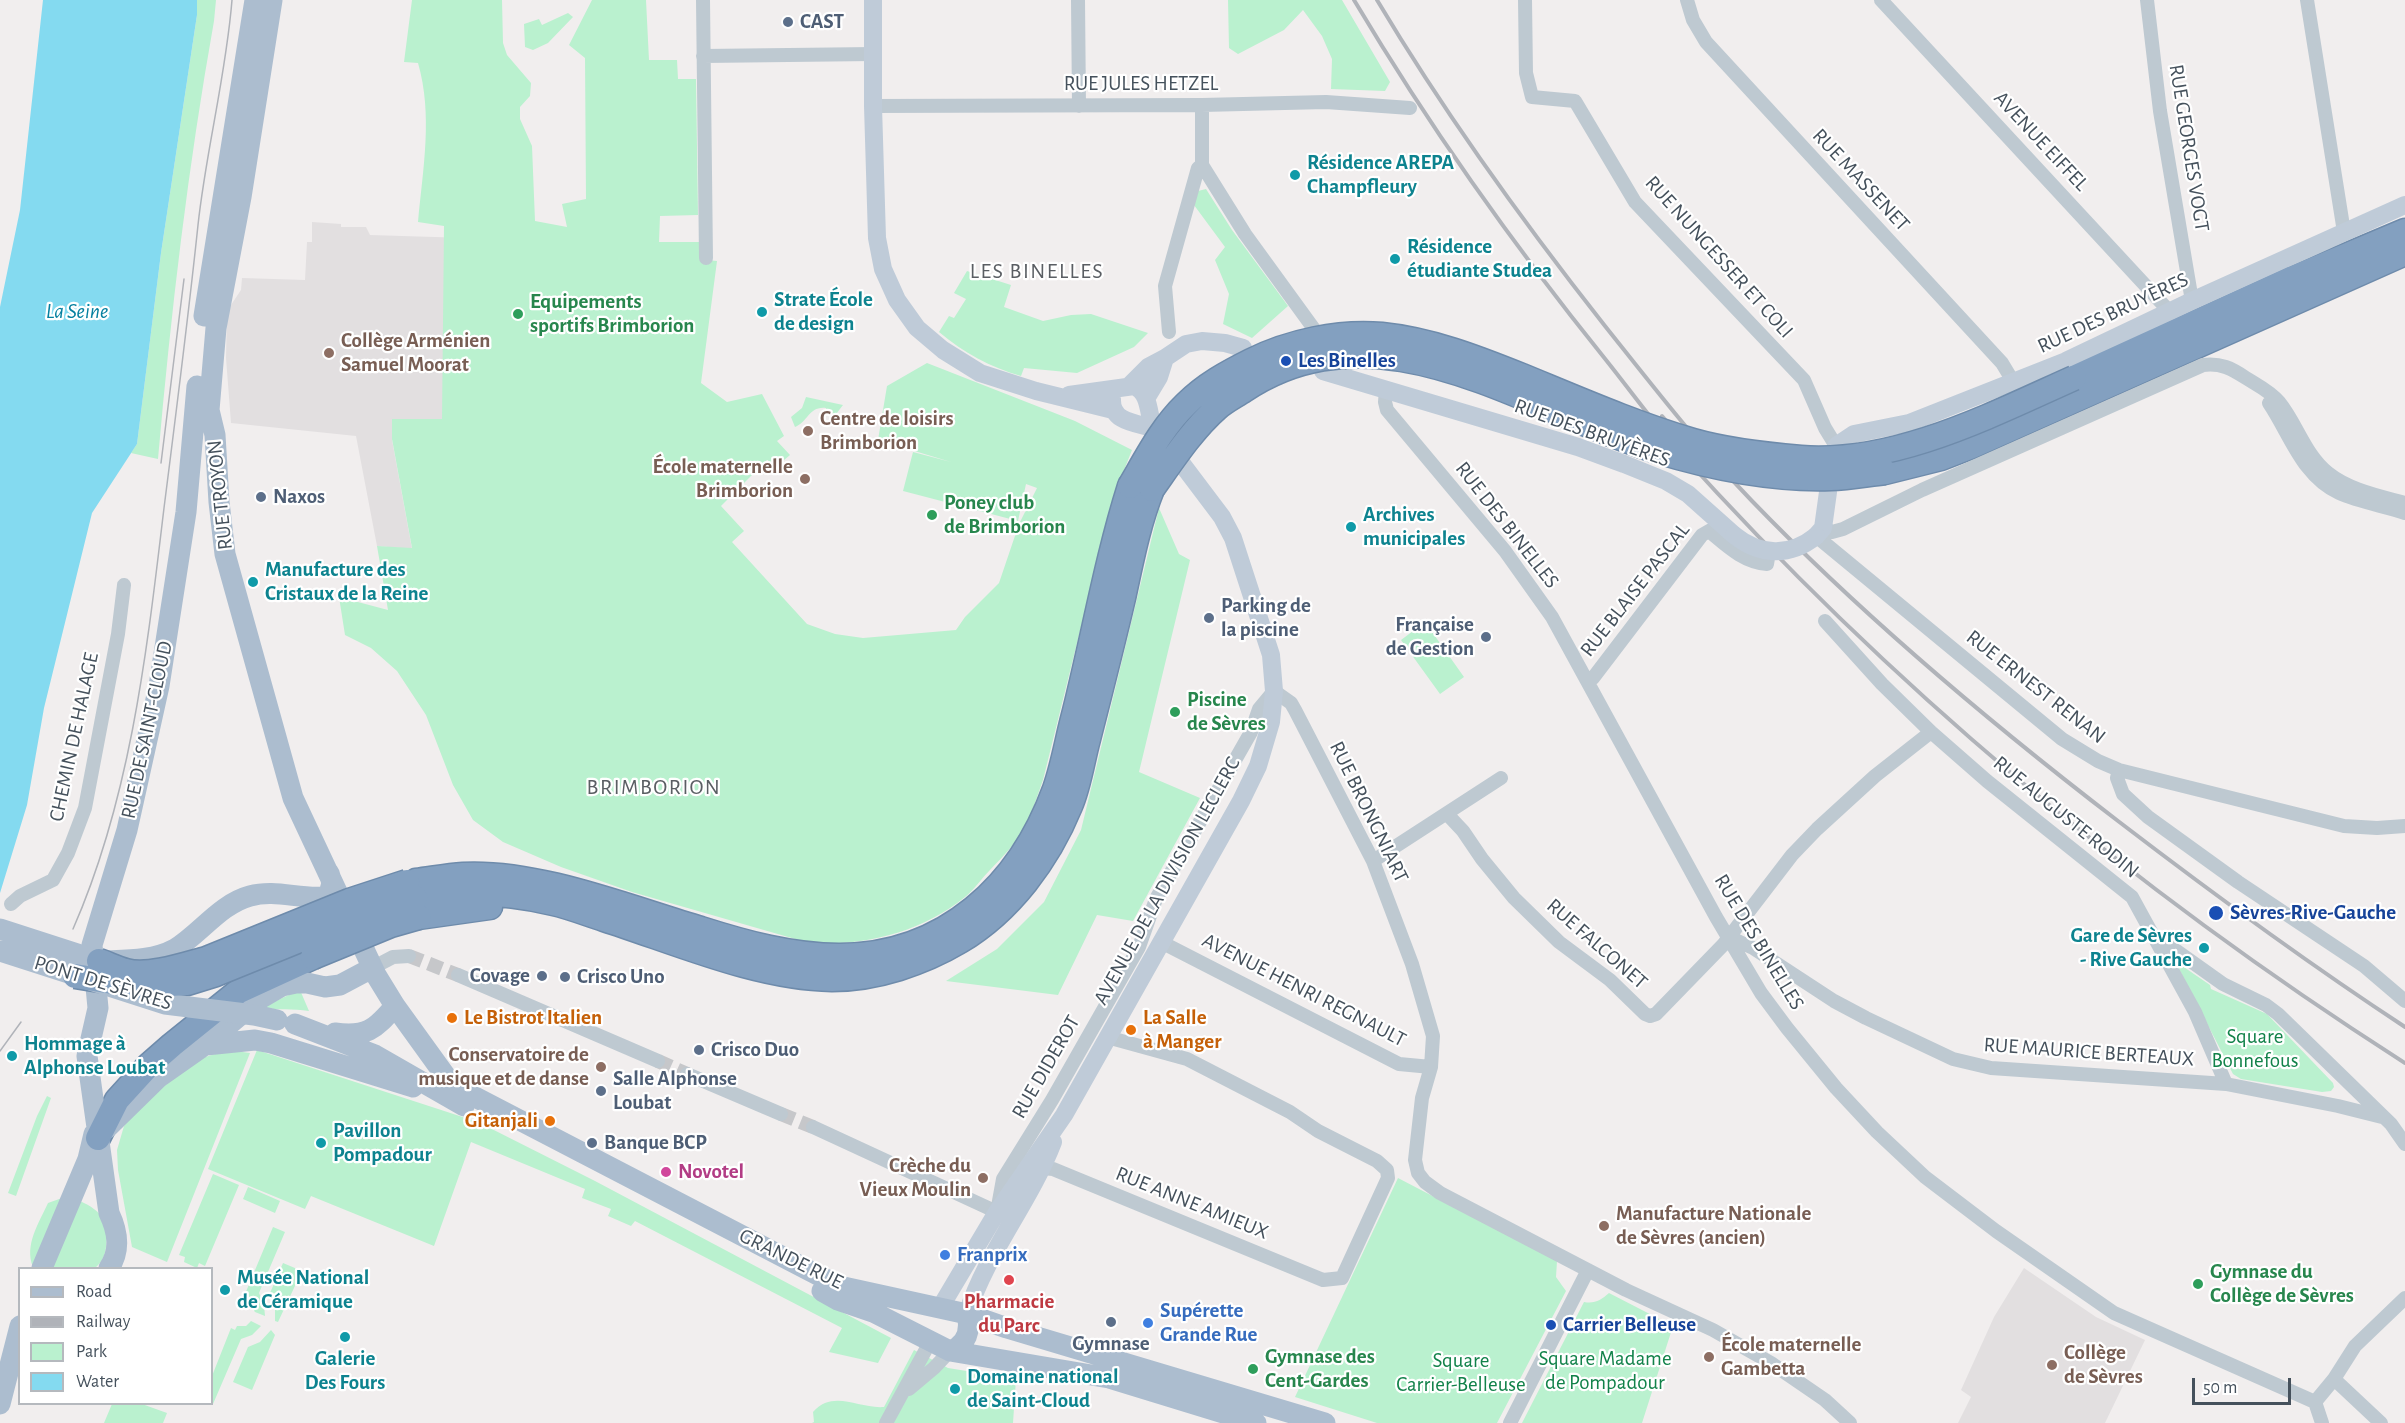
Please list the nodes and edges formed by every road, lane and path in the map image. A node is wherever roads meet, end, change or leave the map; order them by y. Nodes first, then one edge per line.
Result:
1 (255, 0) edge
2 (273, 0) edge
3 (703, 0) edge
4 (873, 0) edge
5 (1078, 0) edge
6 (1526, 0) edge
7 (1687, 0) edge
8 (1881, 0) edge
9 (2147, 0) edge
10 (2307, 0) edge
11 (874, 54) junction
12 (703, 56) junction
13 (1202, 105) junction
14 (873, 106) junction
15 (1079, 106) junction
16 (1410, 108) dead end
17 (1202, 165) junction
18 (2405, 205) edge
19 (2405, 231) edge
20 (2344, 232) junction
21 (2405, 253) edge
22 (706, 258) dead end
23 (2192, 301) junction
24 (2170, 312) junction
25 (1169, 332) dead end
26 (1243, 348) dead end
27 (1165, 358) junction
28 (1323, 371) dead end
29 (1350, 378) junction
30 (2013, 383) junction
31 (2256, 384) junction
32 (1125, 386) junction
33 (2079, 387) junction
34 (1386, 389) junction
35 (1058, 396) junction
36 (1147, 403) junction
37 (1113, 410) junction
38 (1836, 446) joint
39 (191, 457) junction
40 (1182, 464) dead end
41 (1141, 487) junction
42 (1828, 492) dead end
43 (2405, 503) edge
44 (186, 512) junction
45 (210, 513) junction
46 (2405, 513) edge
47 (1820, 532) junction
48 (224, 544) junction
49 (1769, 552) junction
50 (124, 585) dead end
51 (1825, 621) dead end
52 (1588, 681) junction
53 (1274, 691) junction
54 (1931, 732) junction
55 (2119, 770) junction
56 (1501, 778) dead end
57 (1447, 814) junction
58 (2405, 826) edge
59 (1373, 861) junction
60 (328, 870) junction
61 (295, 895) junction
62 (414, 899) junction
63 (11, 904) dead end
64 (348, 914) junction
65 (0, 929) edge
66 (1729, 937) junction
67 (2156, 939) junction
68 (1161, 942) junction
69 (0, 951) edge
70 (95, 953) junction
71 (409, 956) tunnel mouth
72 (372, 968) junction
73 (458, 975) tunnel mouth
74 (75, 976) junction
75 (2399, 997) edge
76 (395, 1006) junction
77 (286, 1022) junction
78 (1107, 1037) junction
79 (205, 1045) junction
80 (658, 1061) tunnel mouth
81 (1431, 1067) junction
82 (687, 1074) tunnel mouth
83 (2344, 1080) junction
84 (2226, 1084) junction
85 (449, 1091) junction
86 (2332, 1105) junction
87 (781, 1114) tunnel mouth
88 (1064, 1115) junction
89 (2382, 1117) junction
90 (813, 1127) tunnel mouth
91 (97, 1132) junction
92 (2405, 1144) edge
93 (1044, 1168) junction
94 (1024, 1204) junction
95 (997, 1212) junction
96 (1005, 1233) junction
97 (43, 1267) edge
98 (110, 1267) edge
99 (1588, 1270) junction
100 (2405, 1298) edge
101 (940, 1308) junction
102 (967, 1314) junction
103 (18, 1332) edge
104 (930, 1342) junction
105 (950, 1351) junction
106 (2334, 1379) junction
107 (902, 1394) junction
108 (2315, 1402) junction
109 (0, 1404) edge
110 (886, 1423) edge
111 (1256, 1423) edge
112 (1325, 1423) edge
113 (1510, 1423) edge
114 (1850, 1423) edge
115 (2322, 1423) edge
116 (2381, 1423) edge

1 - 39 main road, RUE TROYON
2 - 48 main road, RUE TROYON
3 - 12 street
4 - 11 main road
5 - 15 street
6 - 38 street, RUE NUNGESSER ET COLI
7 - 30 street, RUE MASSENET
8 - 24 street, AVENUE EIFFEL
9 - 23 street, RUE GEORGES VOGT
10 - 20 street
11 - 12 street
11 - 14 main road
12 - 22 street
13 - 15 street, RUE JULES HETZEL
13 - 16 street, RUE JULES HETZEL
13 - 17 street
14 - 15 street, RUE JULES HETZEL
14 - 35 main road
17 - 25 street
17 - 29 street
18 - 20 main road, RUE DES BRUYÈRES
19 - 33 highway
20 - 23 main road, RUE DES BRUYÈRES
21 - 33 highway
23 - 24 main road, RUE DES BRUYÈRES
24 - 30 main road, RUE DES BRUYÈRES
26 - 27 main road
27 - 32 main road
27 - 36 main road
28 - 29 main road, RUE DES BRUYÈRES
29 - 34 main road, RUE DES BRUYÈRES
30 - 38 main road, RUE DES BRUYÈRES
31 - 43 street
31 - 46 street
31 - 47 street
32 - 35 main road
32 - 36 main road
32 - 37 main road
33 - 41 highway, bridge
34 - 49 main road, RUE DES BRUYÈRES, bridge
34 - 52 street, RUE DES BINELLES
35 - 37 main road
36 - 37 main road
39 - 44 main road, RUE TROYON
39 - 45 main road
40 - 53 main road, AVENUE DE LA DIVISION LECLERC
41 - 62 highway
41 - 62 highway
42 - 47 main road
44 - 45 main road
44 - 70 main road, RUE DE SAINT-CLOUD
45 - 48 main road
47 - 49 main road, bridge
47 - 55 street, RUE ERNEST RENAN
48 - 60 main road, RUE TROYON
49 - 52 street, RUE BLAISE PASCAL
50 - 63 street, CHEMIN DE HALAGE
51 - 54 street, RUE AUGUSTE RODIN
52 - 66 street, RUE DES BINELLES
53 - 59 street, RUE BRONGNIART
53 - 68 main road, AVENUE DE LA DIVISION LECLERC
53 - 95 street, RUE DIDEROT
54 - 66 street
54 - 67 street, RUE AUGUSTE RODIN
55 - 58 street, RUE ERNEST RENAN
55 - 75 street
56 - 57 street
57 - 59 street
57 - 66 street, RUE FALCONET
59 - 81 street, RUE BRONGNIART
60 - 61 main road
60 - 64 main road, RUE TROYON
61 - 64 main road
61 - 70 main road
62 - 70 highway, bridge
62 - 74 highway, bridge
62 - 91 highway, bridge
64 - 72 main road, RUE TROYON
65 - 70 main road, PONT DE SÈVRES, bridge
66 - 84 street, RUE MAURICE BERTEAUX
66 - 108 street, RUE DES BINELLES
67 - 83 street
67 - 84 street, RUE AUGUSTE RODIN
68 - 78 main road, AVENUE DE LA DIVISION LECLERC
68 - 81 street, AVENUE HENRI REGNAULT
69 - 74 main road, PONT DE SÈVRES, bridge
70 - 91 main road
71 - 72 street
72 - 76 main road, GRANDE RUE
72 - 79 main road
73 - 80 street
74 - 77 main road, PONT DE SÈVRES, bridge
76 - 77 main road
76 - 85 main road, GRANDE RUE
77 - 85 main road
78 - 88 main road, AVENUE DE LA DIVISION LECLERC
78 - 93 street, RUE ANNE AMIEUX
79 - 85 main road
79 - 91 main road
81 - 99 street, RUE BRONGNIART
82 - 87 street
83 - 86 street
83 - 89 street
84 - 86 street, RUE MAURICE BERTEAUX
85 - 101 main road, GRANDE RUE
85 - 104 main road, GRANDE RUE
86 - 89 street, RUE MAURICE BERTEAUX
88 - 93 main road, AVENUE DE LA DIVISION LECLERC
88 - 95 main road, AVENUE DE LA DIVISION LECLERC
89 - 92 street
90 - 95 street
91 - 97 main road
91 - 98 main road
93 - 94 main road, AVENUE DE LA DIVISION LECLERC
94 - 95 street
94 - 96 main road, AVENUE DE LA DIVISION LECLERC
95 - 96 main road
95 - 101 main road, AVENUE DE LA DIVISION LECLERC
96 - 102 main road, AVENUE DE LA DIVISION LECLERC
99 - 113 street
99 - 114 street
100 - 106 street
101 - 102 main road, GRANDE RUE
101 - 104 main road
102 - 105 main road
102 - 112 main road, GRANDE RUE
103 - 109 main road
104 - 105 main road, GRANDE RUE
104 - 107 street
105 - 107 street
105 - 111 main road, GRANDE RUE
106 - 108 street
106 - 116 street
107 - 110 street
108 - 115 street

